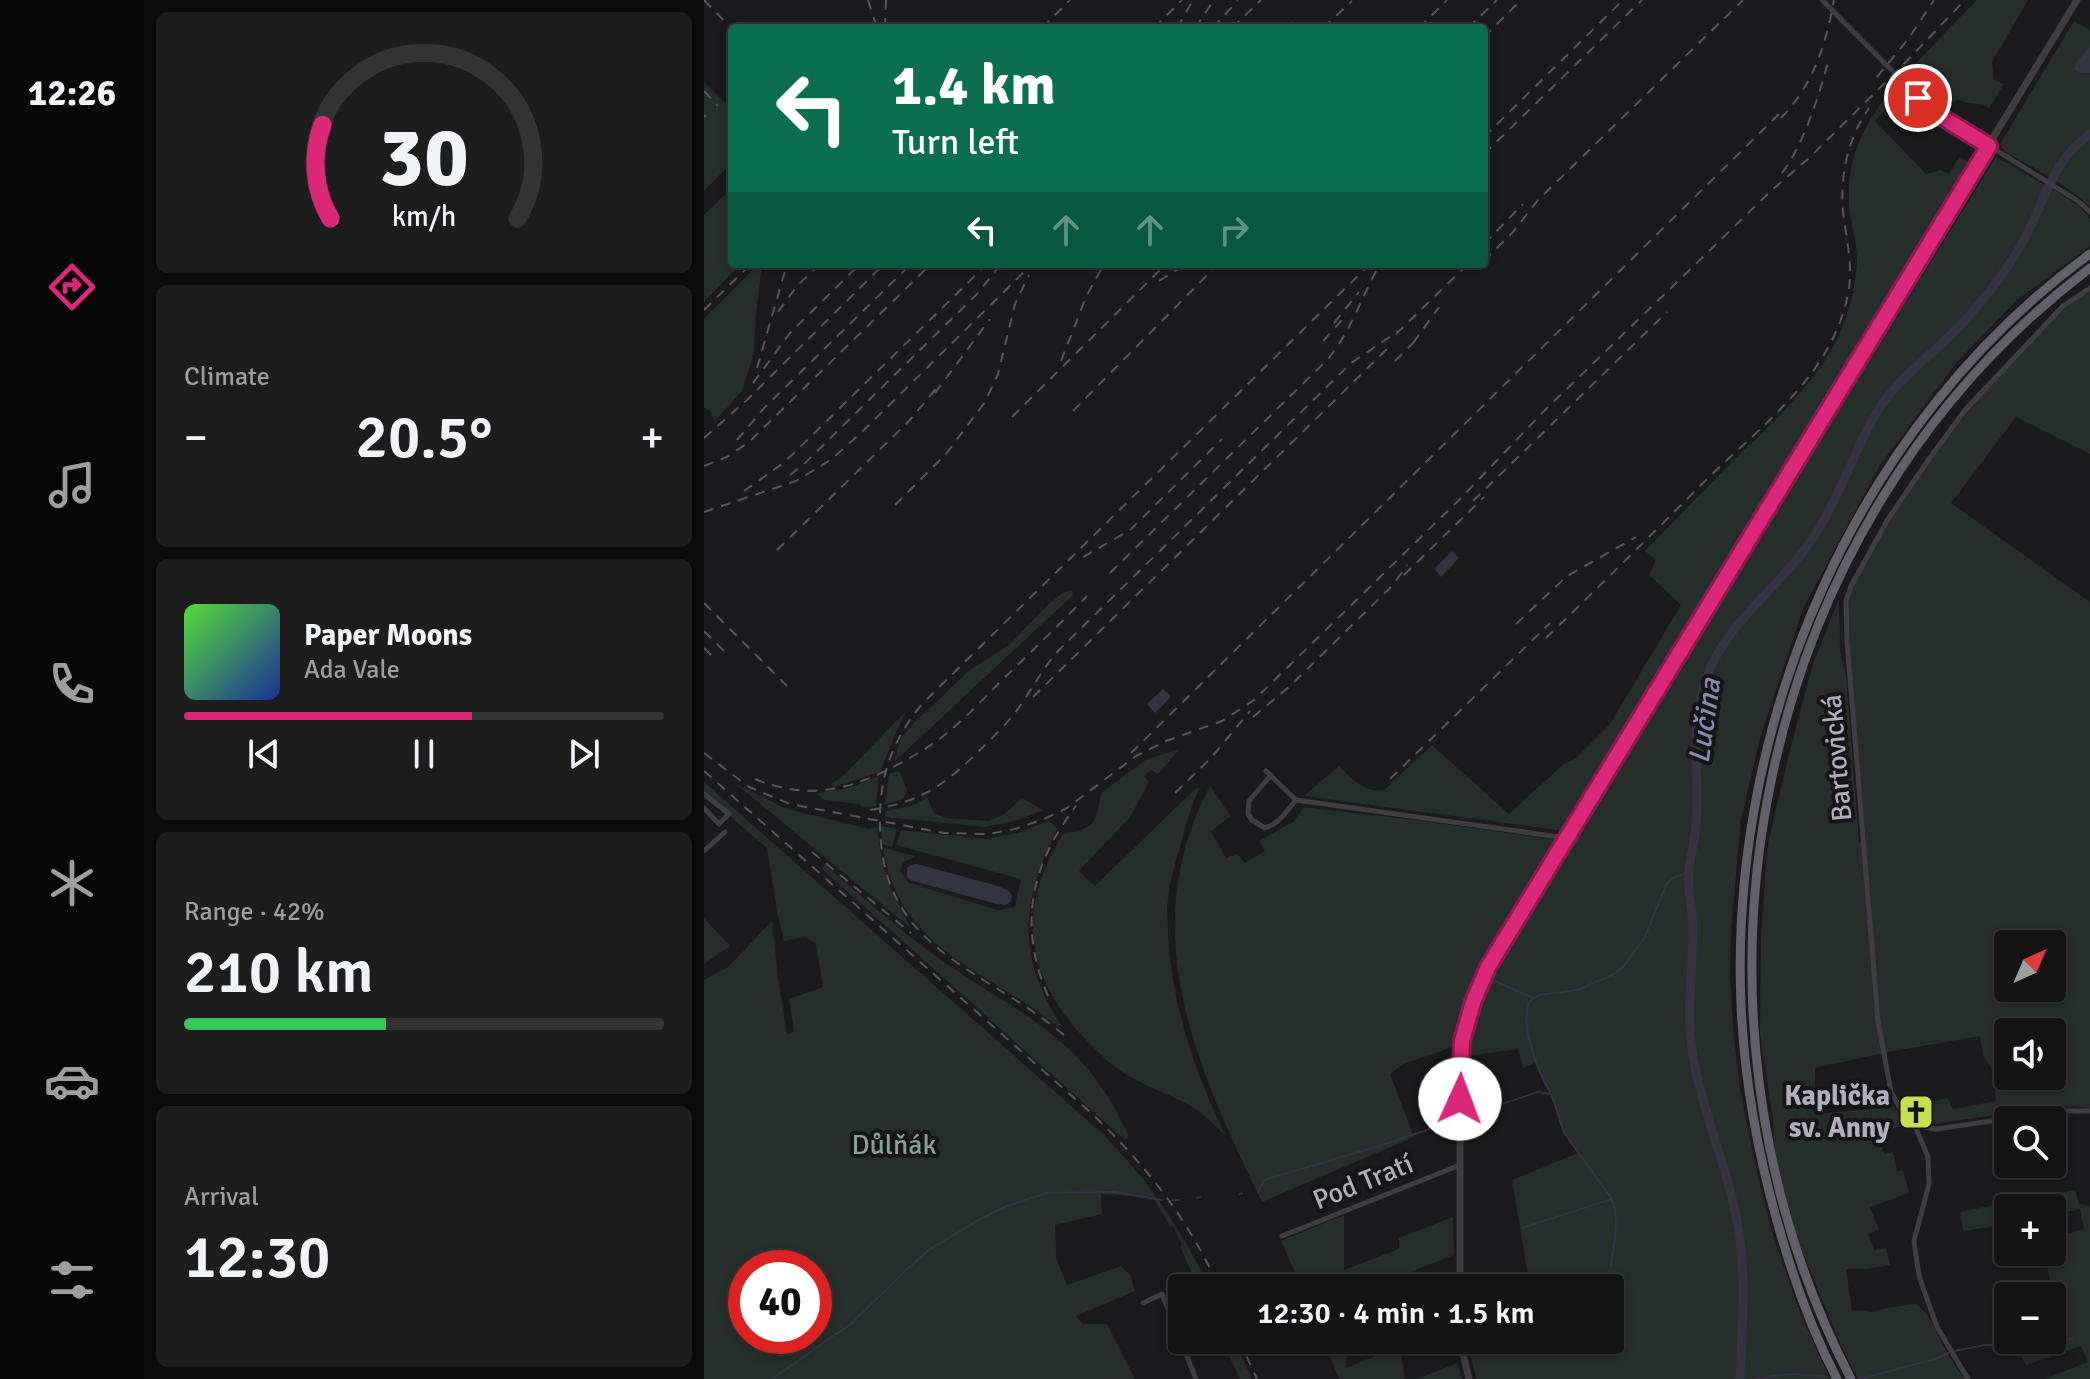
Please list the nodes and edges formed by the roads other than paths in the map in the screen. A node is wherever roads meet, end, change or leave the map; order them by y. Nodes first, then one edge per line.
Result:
1 (1822, 0) edge
2 (2077, 0) edge
3 (1989, 146) junction
4 (2090, 212) edge
5 (2090, 254) edge
6 (2090, 268) edge
7 (2090, 288) edge
8 (704, 794) edge
9 (1296, 800) junction
10 (704, 808) edge
11 (725, 832) dead end
12 (1567, 838) junction
13 (704, 851) edge
14 (2090, 1111) edge
15 (1915, 1126) junction
16 (1460, 1165) junction
17 (1282, 1236) dead end
18 (1460, 1274) edge
19 (1143, 1303) dead end
20 (1462, 1354) edge
21 (1196, 1379) edge
22 (1469, 1379) edge
23 (1837, 1379) edge
24 (1851, 1379) edge
25 (1968, 1379) edge

1 - 3 street
2 - 3 street
3 - 4 street
3 - 12 street
5 - 23 highway
6 - 24 highway
7 - 15 street, Bartovická
8 - 10 street
9 - 9 street
9 - 12 street
11 - 13 street
12 - 16 street
14 - 15 street
15 - 25 street, Bartovická
16 - 17 street, Pod Tratí
16 - 18 street
19 - 21 street
20 - 22 street

